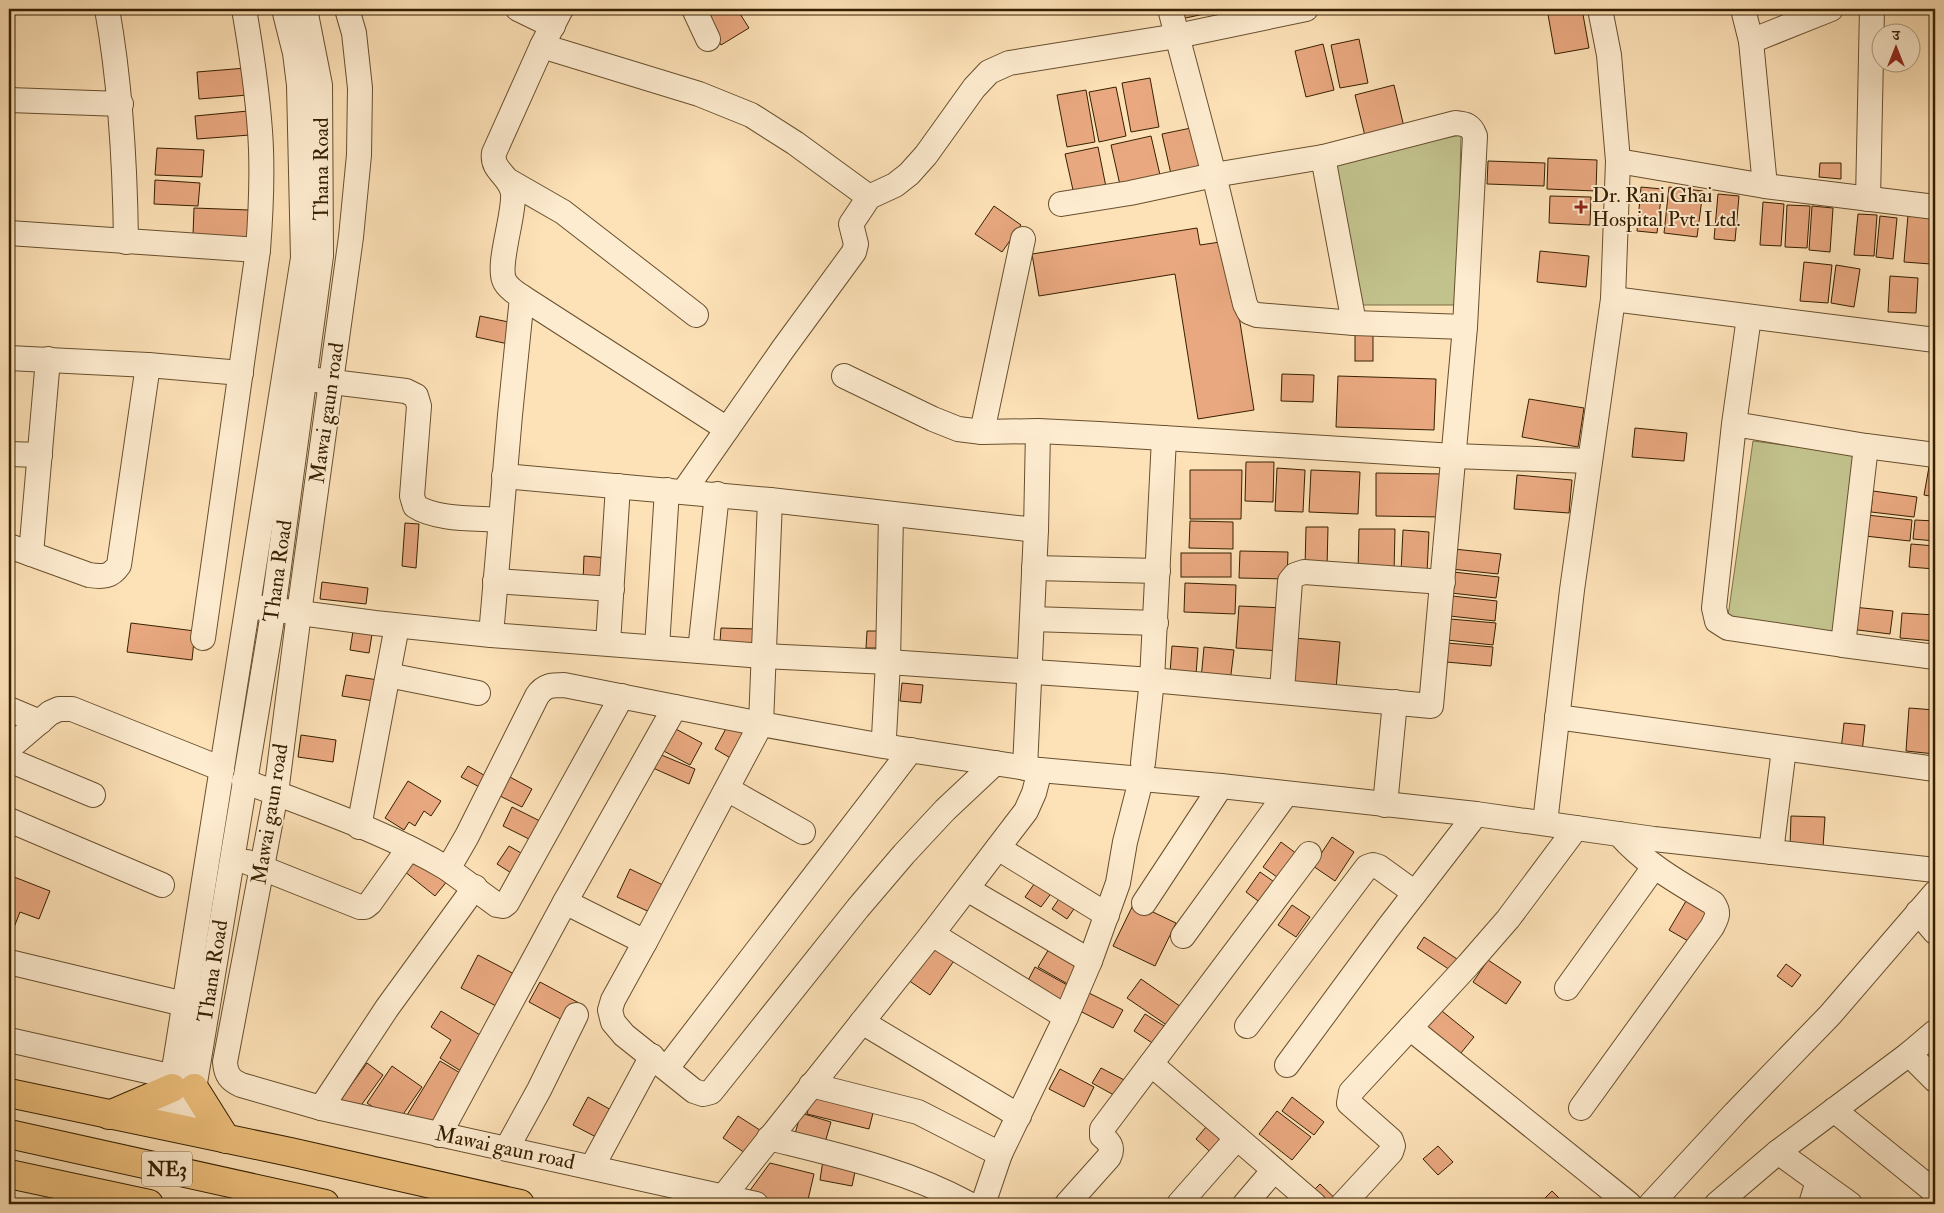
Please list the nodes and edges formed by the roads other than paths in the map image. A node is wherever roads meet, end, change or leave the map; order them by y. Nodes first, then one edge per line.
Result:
1 (107, 9) edge
2 (244, 9) edge
3 (284, 9) edge
4 (305, 9) edge
5 (518, 9) edge
6 (694, 9) edge
7 (1170, 9) edge
8 (1306, 9) edge
9 (1600, 9) edge
10 (1743, 9) edge
11 (1831, 9) edge
12 (1872, 9) edge
13 (354, 12) edge
14 (552, 27) edge
15 (1177, 36) junction
16 (708, 39) dead end
17 (1751, 41) junction
18 (9, 100) edge
19 (121, 104) junction
20 (1323, 156) junction
21 (1618, 161) junction
22 (1214, 175) junction
23 (509, 181) junction
24 (1765, 186) junction
25 (869, 197) junction
26 (1868, 199) junction
27 (1062, 204) dead end
28 (1935, 207) edge
29 (9, 233) edge
30 (1023, 239) dead end
31 (126, 242) junction
32 (258, 250) junction
33 (522, 297) junction
34 (1613, 299) junction
35 (696, 314) dead end
36 (1749, 317) junction
37 (1354, 323) junction
38 (1465, 327) junction
39 (1935, 340) edge
40 (9, 358) edge
41 (48, 359) junction
42 (148, 365) junction
43 (241, 373) junction
44 (844, 376) dead end
45 (305, 378) junction
46 (332, 382) junction
47 (1734, 424) junction
48 (727, 429) junction
49 (1038, 431) junction
50 (982, 432) junction
51 (1164, 438) junction
52 (1866, 446) junction
53 (9, 454) edge
54 (40, 455) junction
55 (1935, 455) edge
56 (1454, 456) junction
57 (1589, 461) junction
58 (504, 476) junction
59 (618, 486) junction
60 (675, 490) junction
61 (717, 494) junction
62 (770, 500) junction
63 (891, 515) junction
64 (500, 520) junction
65 (1036, 530) junction
66 (9, 546) edge
67 (31, 554) junction
68 (1034, 568) junction
69 (1158, 571) junction
70 (495, 581) junction
71 (1443, 582) junction
72 (612, 589) junction
73 (248, 606) junction
74 (273, 609) junction
75 (299, 613) junction
76 (1032, 619) junction
77 (1156, 622) junction
78 (397, 626) junction
79 (491, 634) junction
80 (203, 638) dead end
81 (608, 643) junction
82 (1843, 645) junction
83 (657, 647) junction
84 (700, 651) junction
85 (763, 656) junction
86 (1935, 657) edge
87 (888, 662) junction
88 (1030, 672) junction
89 (388, 675) junction
90 (1152, 680) junction
91 (1282, 691) junction
92 (478, 693) dead end
93 (622, 696) junction
94 (1395, 702) junction
95 (675, 707) junction
96 (9, 709) edge
97 (1557, 717) junction
98 (40, 722) junction
99 (761, 724) junction
100 (884, 737) dead end
101 (9, 748) edge
102 (1784, 748) junction
103 (911, 750) junction
104 (9, 760) edge
105 (995, 763) junction
106 (222, 769) junction
107 (1032, 769) junction
108 (1935, 769) edge
109 (1142, 772) junction
110 (244, 781) junction
111 (1221, 786) junction
112 (727, 790) junction
113 (276, 793) junction
114 (1286, 794) junction
115 (93, 795) dead end
116 (1385, 805) junction
117 (1476, 814) junction
118 (9, 820) edge
119 (1545, 823) junction
120 (360, 827) junction
121 (1576, 828) junction
122 (803, 832) dead end
123 (1619, 834) junction
124 (409, 848) junction
125 (998, 848) junction
126 (1771, 852) junction
127 (208, 854) junction
128 (1309, 854) dead end
129 (232, 857) junction
130 (262, 867) junction
131 (1654, 867) junction
132 (448, 869) junction
133 (1935, 870) edge
134 (162, 885) dead end
135 (475, 887) junction
136 (967, 889) junction
137 (1415, 893) junction
138 (1935, 893) edge
139 (564, 902) junction
140 (1144, 903) dead end
141 (1918, 912) junction
142 (1108, 915) junction
143 (1935, 932) edge
144 (932, 934) junction
145 (1183, 936) dead end
146 (645, 942) junction
147 (1090, 961) junction
148 (9, 962) edge
149 (1566, 988) dead end
150 (184, 1004) junction
151 (576, 1015) dead end
152 (1066, 1018) junction
153 (862, 1022) junction
154 (1247, 1026) dead end
155 (1410, 1028) junction
156 (1935, 1032) edge
157 (9, 1040) edge
158 (1909, 1054) junction
159 (659, 1062) junction
160 (1151, 1064) junction
161 (1287, 1065) dead end
162 (1935, 1080) edge
163 (180, 1084) junction
164 (811, 1085) junction
165 (9, 1093) edge
166 (321, 1108) junction
167 (1580, 1108) dead end
168 (1834, 1110) junction
169 (109, 1115) junction
170 (1019, 1116) junction
171 (176, 1128) junction
172 (9, 1134) edge
173 (439, 1134) junction
174 (769, 1138) junction
175 (1236, 1138) junction
176 (226, 1139) junction
177 (507, 1148) junction
178 (1778, 1152) junction
179 (1000, 1154) junction
180 (592, 1167) junction
181 (1274, 1170) junction
182 (9, 1174) edge
183 (1818, 1181) junction
184 (1935, 1192) edge
185 (723, 1197) junction
186 (149, 1204) edge
187 (325, 1204) edge
188 (520, 1204) edge
189 (756, 1204) edge
190 (969, 1204) edge
191 (983, 1204) edge
192 (1068, 1204) edge
193 (1179, 1204) edge
194 (1245, 1204) edge
195 (1314, 1204) edge
196 (1342, 1204) edge
197 (1628, 1204) edge
198 (1651, 1204) edge
199 (1717, 1204) edge
200 (1811, 1204) edge
201 (1850, 1204) edge

1 - 19 street
2 - 32 street
3 - 73 street, Thana Road
4 - 45 street, Thana Road
5 - 14 street
6 - 16 street
7 - 15 street
8 - 15 street
9 - 21 street
10 - 17 street
11 - 17 street
12 - 26 street
13 - 46 street, Mawai gaun road
14 - 23 street
14 - 25 street
15 - 22 street
15 - 25 street
17 - 24 street
18 - 19 street
19 - 31 street
20 - 22 street
20 - 37 street
20 - 38 street
21 - 24 street
21 - 34 street
22 - 27 street
22 - 37 street
23 - 33 street
23 - 35 street
24 - 26 street
25 - 48 street
26 - 28 street
29 - 31 street
30 - 50 street
31 - 32 street
32 - 43 street
33 - 48 street
33 - 58 street
34 - 36 street
34 - 57 street
36 - 39 street
36 - 47 street
37 - 38 street
38 - 56 street
40 - 41 street
41 - 42 street
41 - 54 street
42 - 43 street
42 - 67 street
43 - 80 street
44 - 50 street
45 - 46 street
45 - 74 street, Thana Road
46 - 64 street
46 - 75 street, Mawai gaun road
47 - 52 street
47 - 82 street
48 - 60 street
49 - 50 street
49 - 51 street
49 - 65 street
51 - 56 street
51 - 69 street
52 - 55 street
52 - 82 street
53 - 54 street
54 - 67 street
56 - 57 street
56 - 71 street
57 - 97 street
58 - 59 street
58 - 64 street
59 - 60 street
59 - 72 street
60 - 61 street
60 - 83 street
61 - 62 street
61 - 84 street
62 - 63 street
62 - 85 street
63 - 65 street
63 - 87 street
64 - 70 street
65 - 68 street
66 - 67 street
68 - 69 street
68 - 76 street
69 - 77 street
70 - 72 street
70 - 79 street
71 - 91 street
71 - 94 street
72 - 81 street
73 - 74 street
73 - 106 street, Thana Road
74 - 75 street
74 - 110 street, Thana Road
75 - 78 street
75 - 113 street, Mawai gaun road
76 - 77 street
76 - 88 street
77 - 90 street
78 - 79 street
78 - 89 street
79 - 81 street
81 - 83 street
82 - 86 street
83 - 84 street
84 - 85 street
85 - 87 street
85 - 99 street
87 - 88 street
87 - 100 street
88 - 90 street
88 - 107 street
89 - 92 street
89 - 120 street
90 - 91 street
90 - 109 street
91 - 94 street
93 - 95 street
93 - 132 street
93 - 135 street
94 - 116 street
95 - 99 street
95 - 139 street
96 - 98 street
97 - 102 street
97 - 119 street
98 - 101 street
98 - 106 street
99 - 103 street
99 - 112 street
102 - 108 street
102 - 126 street
103 - 105 street
103 - 159 street
104 - 115 street
105 - 107 street
105 - 159 street
106 - 127 street, Thana Road
107 - 109 street
107 - 125 street
109 - 111 street
109 - 142 street
110 - 113 street
110 - 129 street, Thana Road
111 - 114 street
111 - 140 street
112 - 122 street
112 - 146 street
113 - 120 street
113 - 130 street, Mawai gaun road
114 - 116 street
114 - 145 street
116 - 117 street
117 - 119 street
117 - 137 street
118 - 134 street
119 - 121 street
120 - 124 street
121 - 123 street
121 - 155 street
123 - 126 street
123 - 131 street
124 - 130 street
124 - 132 street
125 - 136 street
125 - 142 street
126 - 133 street
127 - 129 street
127 - 150 street, Thana Road
128 - 160 street
129 - 130 street
129 - 163 street, Thana Road
130 - 166 street, Mawai gaun road
131 - 149 street
131 - 167 street
132 - 135 street
135 - 166 street
136 - 144 street
136 - 147 street
137 - 154 street
137 - 161 street
138 - 141 street
139 - 146 street
139 - 173 street
141 - 143 street
141 - 198 street
142 - 147 street
144 - 152 street
144 - 153 street
146 - 159 street
147 - 152 street
148 - 150 street
150 - 163 street, Thana Road
151 - 177 street
152 - 170 street
153 - 164 street
153 - 170 street
155 - 196 street
155 - 197 street
156 - 158 street
157 - 163 street
158 - 162 street
158 - 168 street
159 - 180 street
160 - 175 street
160 - 192 street
163 - 169 highway
163 - 171 street, Thana Road
163 - 176 highway
164 - 174 street
164 - 179 street
165 - 169 highway
166 - 173 street, Mawai gaun road
168 - 178 street
168 - 184 street
169 - 171 highway
170 - 179 street
171 - 176 highway
172 - 187 highway, NE3
173 - 177 street, Mawai gaun road
174 - 185 street
174 - 190 street
175 - 181 street
175 - 193 street
176 - 188 highway
177 - 180 street, Mawai gaun road
178 - 183 street
178 - 199 street
179 - 191 street
180 - 185 street, Mawai gaun road
181 - 194 street
181 - 195 street
182 - 186 highway, NE3
183 - 200 street
183 - 201 street
185 - 189 street, Mawai gaun road

